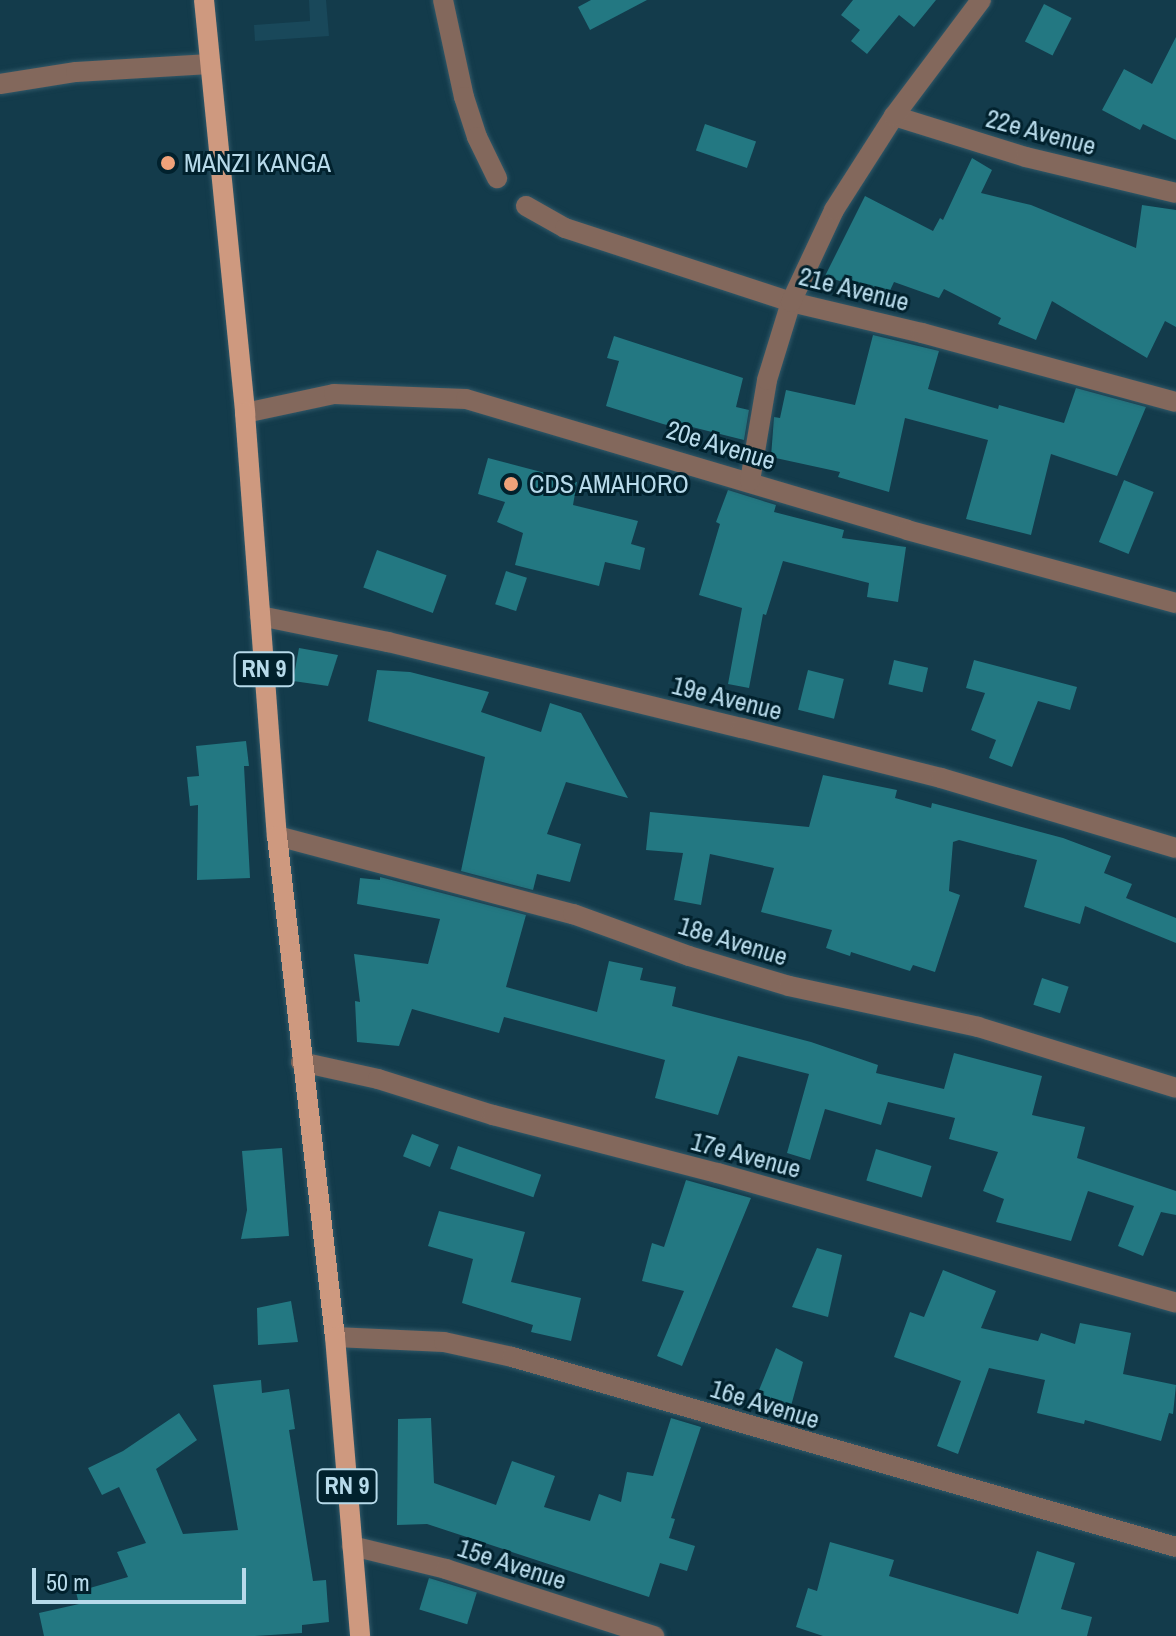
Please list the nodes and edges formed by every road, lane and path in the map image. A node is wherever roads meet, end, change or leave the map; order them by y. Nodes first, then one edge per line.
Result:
1 (204, 0) edge
2 (443, 0) edge
3 (981, 0) edge
4 (210, 64) junction
5 (0, 84) edge
6 (894, 116) junction
7 (497, 178) dead end
8 (1176, 193) edge
9 (526, 206) dead end
10 (791, 302) junction
11 (1176, 402) edge
12 (245, 413) junction
13 (750, 481) junction
14 (1176, 603) edge
15 (260, 616) junction
16 (277, 836) junction
17 (1176, 848) edge
18 (301, 1062) junction
19 (1176, 1088) edge
20 (1176, 1303) edge
21 (335, 1337) junction
22 (352, 1546) junction
23 (1176, 1547) edge
24 (360, 1636) edge
25 (654, 1636) edge

1 - 4 main road, RN 9
2 - 7 street
3 - 6 street
4 - 5 street
4 - 12 main road, RN 9
6 - 8 street, 22e Avenue
6 - 10 street
9 - 10 street, 21e Avenue
10 - 11 street, 21e Avenue
10 - 13 street
12 - 13 street, 20e Avenue
12 - 15 main road, RN 9
13 - 14 street, 20e Avenue
15 - 16 main road, RN 9
15 - 17 street, 19e Avenue
16 - 18 main road, RN 9
16 - 19 street, 18e Avenue
18 - 20 street, 17e Avenue
18 - 21 main road, RN 9
21 - 22 main road, RN 9
21 - 23 street, 16e Avenue
22 - 24 main road, RN 9
22 - 25 street, 15e Avenue

